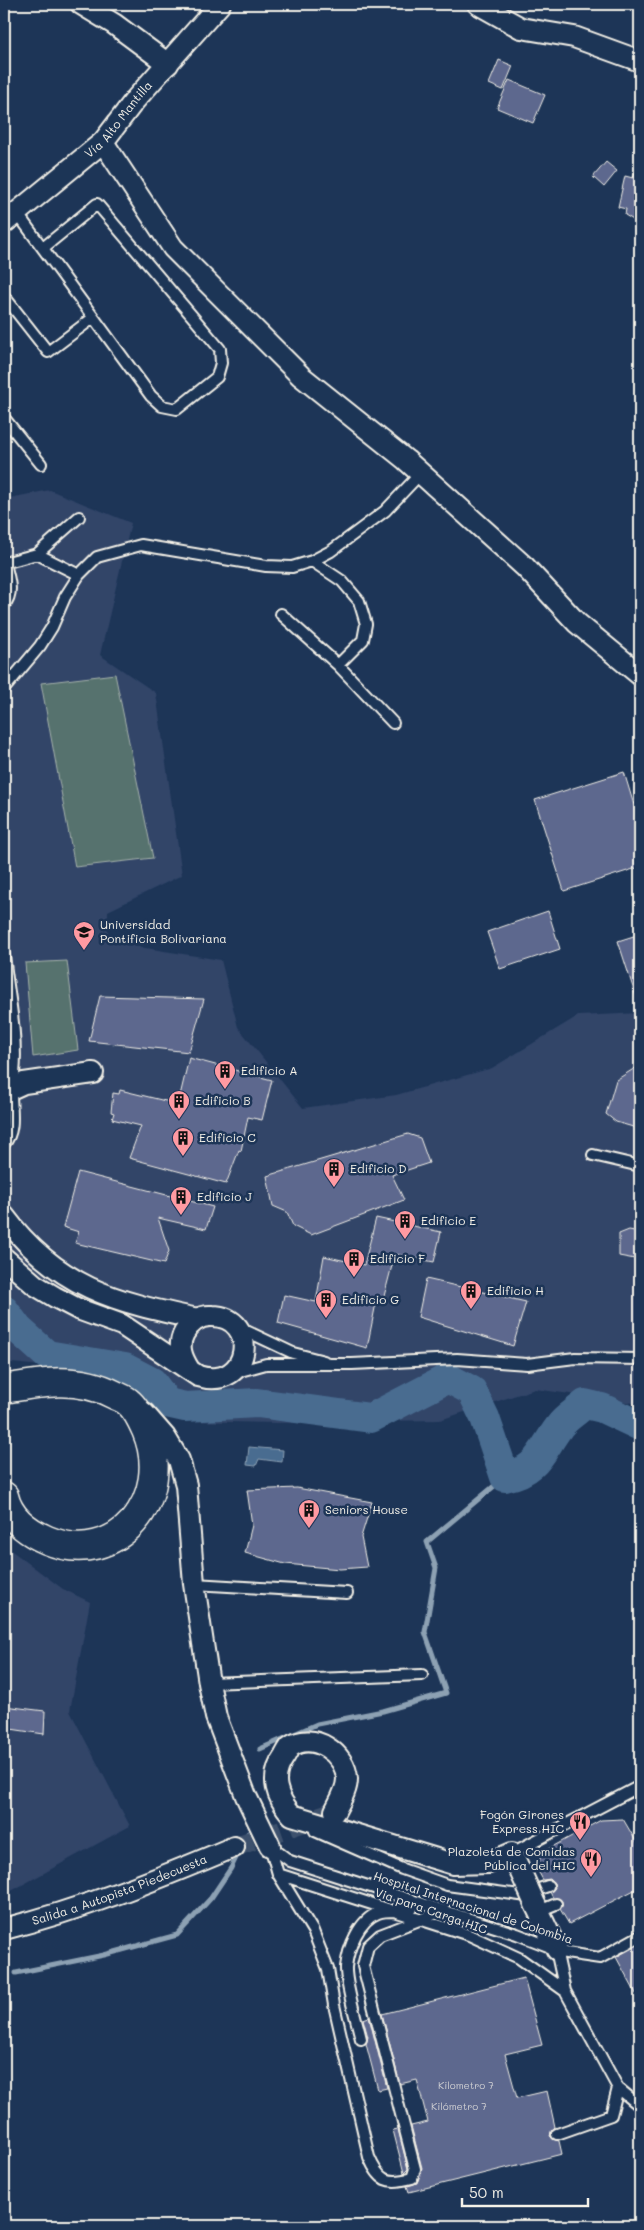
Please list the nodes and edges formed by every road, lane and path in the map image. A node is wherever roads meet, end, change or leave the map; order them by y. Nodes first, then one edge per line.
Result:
1 (81, 4) edge
2 (220, 4) edge
3 (478, 4) edge
4 (640, 62) edge
5 (168, 64) junction
6 (104, 142) junction
7 (10, 218) edge
8 (42, 248) junction
9 (4, 296) edge
10 (94, 318) junction
11 (4, 418) edge
12 (41, 464) dead end
13 (421, 473) junction
14 (79, 516) dead end
15 (37, 554) junction
16 (312, 561) junction
17 (5, 563) edge
18 (79, 575) junction
19 (4, 604) edge
20 (281, 614) dead end
21 (338, 665) junction
22 (640, 675) edge
23 (4, 689) edge
24 (393, 723) dead end
25 (4, 954) edge
26 (93, 1073) dead end
27 (8, 1090) edge
28 (4, 1144) edge
29 (593, 1156) dead end
30 (640, 1166) edge
31 (4, 1216) edge
32 (4, 1258) edge
33 (198, 1318) junction
34 (236, 1326) junction
35 (640, 1359) edge
36 (342, 1364) junction
37 (189, 1369) junction
38 (229, 1374) junction
39 (4, 1389) edge
40 (128, 1401) junction
41 (4, 1496) edge
42 (194, 1584) junction
43 (347, 1593) dead end
44 (422, 1675) dead end
45 (209, 1683) junction
46 (640, 1786) edge
47 (335, 1811) dead end
48 (292, 1815) junction
49 (234, 1846) tunnel mouth
50 (270, 1846) junction
51 (512, 1853) junction
52 (278, 1874) junction
53 (411, 1899) junction
54 (538, 1899) junction
55 (434, 1906) junction
56 (445, 1910) junction
57 (398, 1912) junction
58 (419, 1918) junction
59 (4, 1929) edge
60 (640, 1936) edge
61 (526, 1937) junction
62 (558, 1954) junction
63 (566, 1991) junction
64 (361, 2039) dead end
65 (618, 2088) junction
66 (640, 2106) edge
67 (557, 2134) dead end

1 - 5 street
2 - 5 street, Vía Alto Mantilla
3 - 4 street
5 - 6 street, Vía Alto Mantilla
6 - 7 street, Vía Alto Mantilla
6 - 13 street
7 - 8 lane
8 - 10 lane
8 - 10 lane
9 - 10 lane
11 - 12 lane
13 - 16 lane
13 - 22 street
14 - 15 lane
15 - 17 lane
15 - 18 lane
16 - 18 lane
16 - 21 lane
17 - 19 lane
18 - 23 lane
20 - 21 lane
21 - 24 lane
25 - 27 lane
26 - 27 street
27 - 28 lane
29 - 30 lane
31 - 33 street
32 - 37 street
33 - 34 street
33 - 37 street
34 - 36 lane
34 - 38 street
35 - 36 lane
36 - 38 lane
37 - 38 street
39 - 40 highway
40 - 41 highway
40 - 42 street
42 - 43 lane
42 - 45 street
44 - 45 lane
45 - 50 street
46 - 51 lane
47 - 48 street
48 - 51 street
48 - 54 lane
49 - 59 street, Salida a Autopista Piedecuesta
50 - 52 lane
50 - 53 lane, Hospital Internacional de Colombia
51 - 54 street
52 - 57 lane, Via para Carga HIC
52 - 58 lane
53 - 55 lane, Hospital Internacional de Colombia
53 - 57 lane
54 - 61 lane
54 - 62 street
55 - 56 lane, Hospital Internacional de Colombia
55 - 57 lane
56 - 58 lane
56 - 61 lane, Hospital Internacional de Colombia
57 - 58 lane, Via para Carga HIC
57 - 64 lane
58 - 63 lane, Via para Carga HIC
60 - 62 lane, Hospital Internacional de Colombia
61 - 62 lane, Hospital Internacional de Colombia
62 - 63 lane, Via para Carga HIC
63 - 65 lane, Via para Carga HIC
65 - 66 lane, Via para Carga HIC
65 - 67 lane

